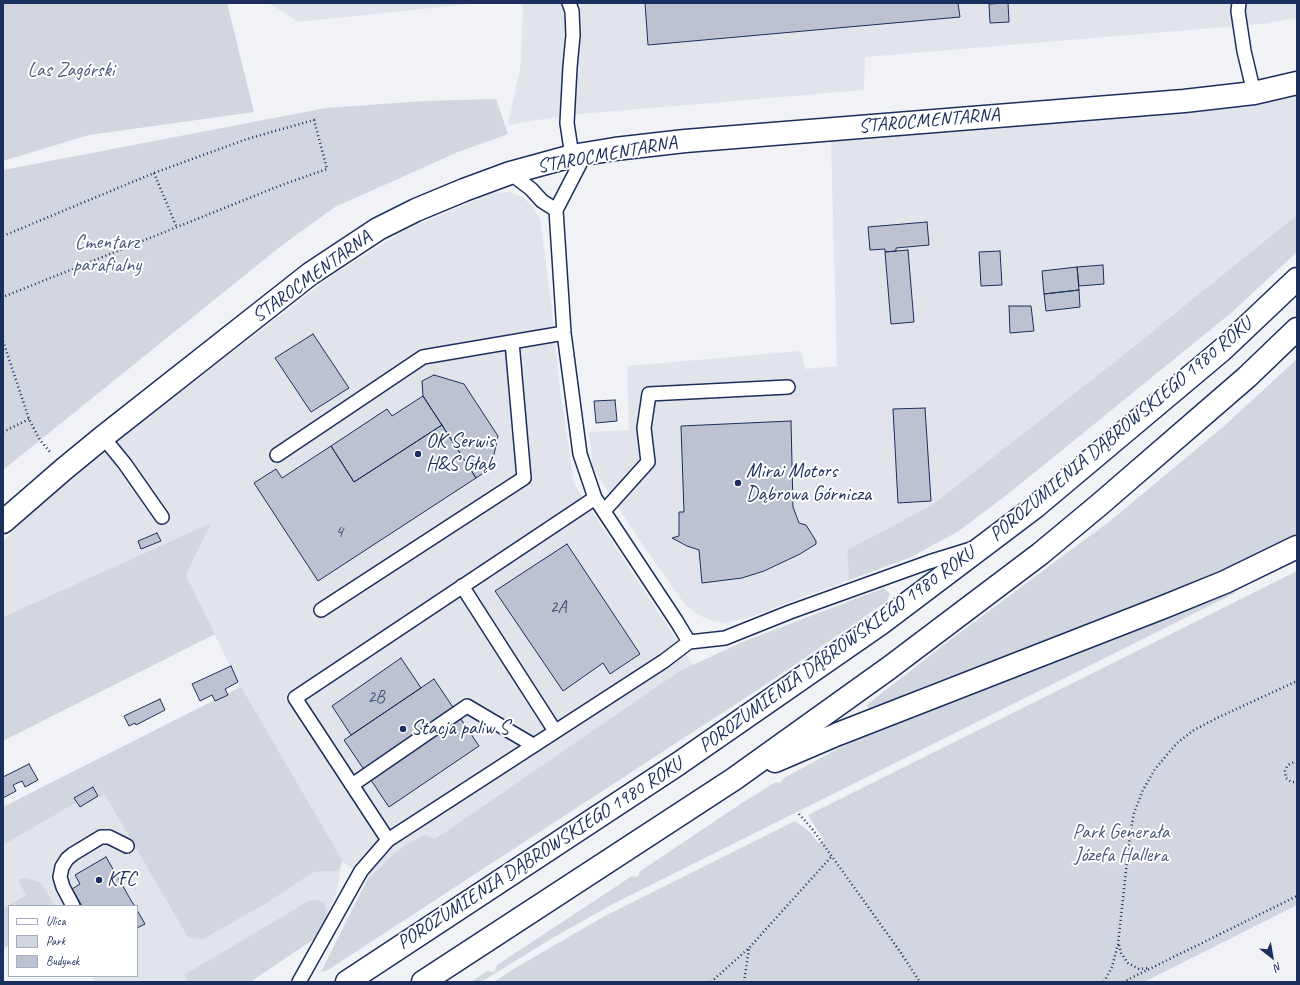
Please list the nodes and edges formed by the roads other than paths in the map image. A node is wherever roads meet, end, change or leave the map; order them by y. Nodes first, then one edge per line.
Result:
1 (570, 3) edge
2 (1239, 3) edge
3 (1297, 83) edge
4 (1254, 93) junction
5 (579, 155) junction
6 (510, 173) junction
7 (556, 210) junction
8 (1297, 279) edge
9 (1297, 329) edge
10 (564, 333) junction
11 (512, 342) junction
12 (788, 387) dead end
13 (103, 437) junction
14 (276, 455) dead end
15 (595, 498) junction
16 (604, 511) junction
17 (162, 517) dead end
18 (3, 522) edge
19 (982, 545) junction
20 (1297, 547) edge
21 (462, 586) junction
22 (321, 610) dead end
23 (689, 642) junction
24 (555, 731) junction
25 (533, 745) junction
26 (734, 779) junction
27 (352, 785) junction
28 (388, 840) junction
29 (127, 846) dead end
30 (73, 905) edge
31 (299, 982) edge
32 (347, 982) edge
33 (423, 982) edge

1 - 5 lane
2 - 4 lane
3 - 4 main road, STAROCMENTARNA
4 - 5 main road, STAROCMENTARNA
5 - 6 main road, STAROCMENTARNA
5 - 7 lane
6 - 7 lane
6 - 13 main road, STAROCMENTARNA
7 - 10 lane
8 - 19 main road, POROZUMIENIA DĄBROWSKIEGO 1980 ROKU
9 - 26 main road, POROZUMIENIA DĄBROWSKIEGO 1980 ROKU
10 - 11 lane
10 - 15 lane
11 - 14 lane
11 - 22 lane
12 - 16 lane
13 - 17 lane
13 - 18 main road, STAROCMENTARNA
15 - 16 lane
15 - 21 lane
16 - 23 lane
19 - 23 lane
19 - 32 main road, POROZUMIENIA DĄBROWSKIEGO 1980 ROKU
20 - 26 main road
21 - 24 lane
21 - 27 lane
23 - 24 lane
24 - 25 lane
25 - 27 lane
25 - 28 lane
26 - 33 main road, POROZUMIENIA DĄBROWSKIEGO 1980 ROKU
27 - 28 lane
28 - 31 lane
29 - 30 lane

